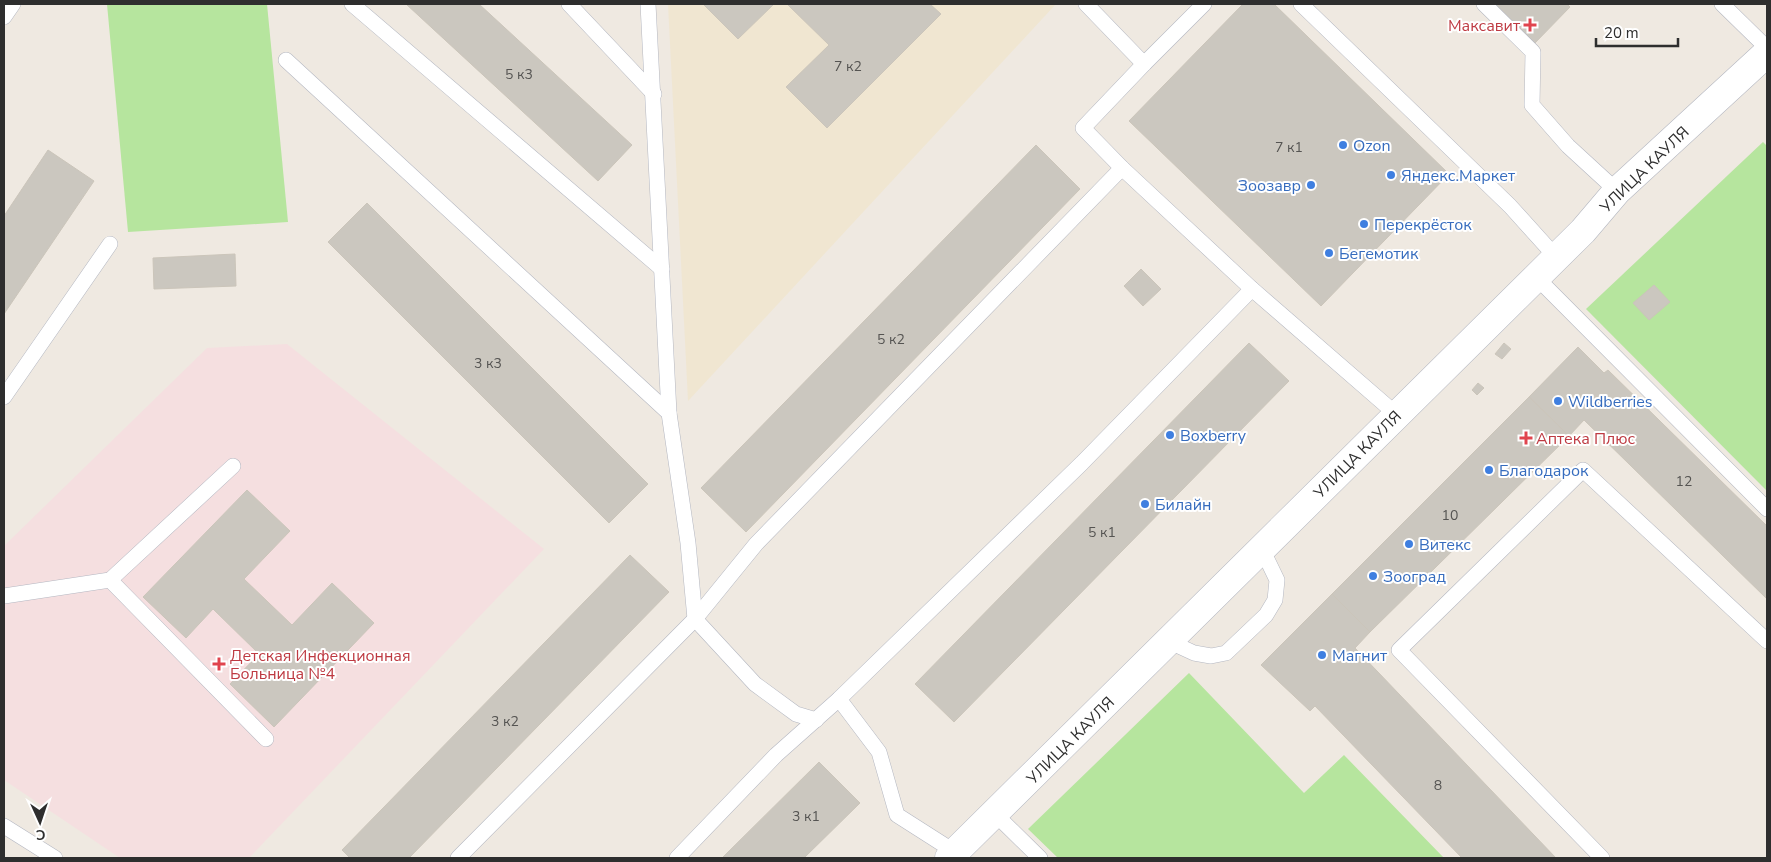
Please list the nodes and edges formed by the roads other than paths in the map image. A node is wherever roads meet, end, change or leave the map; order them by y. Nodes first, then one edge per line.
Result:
1 (13, 4) edge
2 (352, 4) edge
3 (569, 4) edge
4 (648, 4) edge
5 (1086, 4) edge
6 (1204, 4) edge
7 (1302, 4) edge
8 (1484, 4) edge
9 (1722, 4) edge
10 (4, 17) edge
11 (1767, 48) edge
12 (1767, 53) edge
13 (286, 60) dead end
14 (1144, 64) junction
15 (654, 94) junction
16 (1122, 168) junction
17 (1617, 191) junction
18 (110, 244) dead end
19 (1556, 257) junction
20 (662, 269) junction
21 (1536, 277) junction
22 (1252, 289) junction
23 (4, 397) edge
24 (669, 413) junction
25 (1396, 414) junction
26 (233, 466) dead end
27 (1767, 508) edge
28 (1262, 549) junction
29 (110, 580) junction
30 (4, 596) edge
31 (695, 620) junction
32 (1168, 641) junction
33 (1767, 641) edge
34 (839, 699) junction
35 (816, 720) junction
36 (266, 739) dead end
37 (995, 814) junction
38 (4, 826) edge
39 (952, 855) edge
40 (55, 858) edge
41 (458, 858) edge
42 (678, 858) edge
43 (1040, 858) edge
44 (1602, 858) edge

1 - 10 lane
2 - 20 lane
3 - 15 lane
4 - 15 lane
5 - 14 lane
6 - 14 lane
7 - 19 lane
8 - 17 lane
9 - 11 lane
12 - 17 street, УЛИЦА КАУЛЯ
13 - 24 lane
14 - 16 lane
15 - 20 lane
16 - 22 lane
16 - 31 lane
17 - 19 street, УЛИЦА КАУЛЯ
18 - 23 lane
19 - 21 street, УЛИЦА КАУЛЯ
20 - 24 lane
21 - 25 street, УЛИЦА КАУЛЯ
21 - 27 lane
22 - 25 lane
22 - 34 lane
24 - 31 lane
25 - 28 street, УЛИЦА КАУЛЯ
26 - 29 lane
28 - 32 street, УЛИЦА КАУЛЯ
28 - 32 lane
29 - 30 lane
29 - 36 lane
31 - 35 lane
31 - 41 lane
32 - 37 street, УЛИЦА КАУЛЯ
33 - 44 lane
34 - 35 lane
34 - 39 lane
35 - 42 lane
37 - 39 street, УЛИЦА КАУЛЯ
37 - 43 lane
38 - 40 lane

